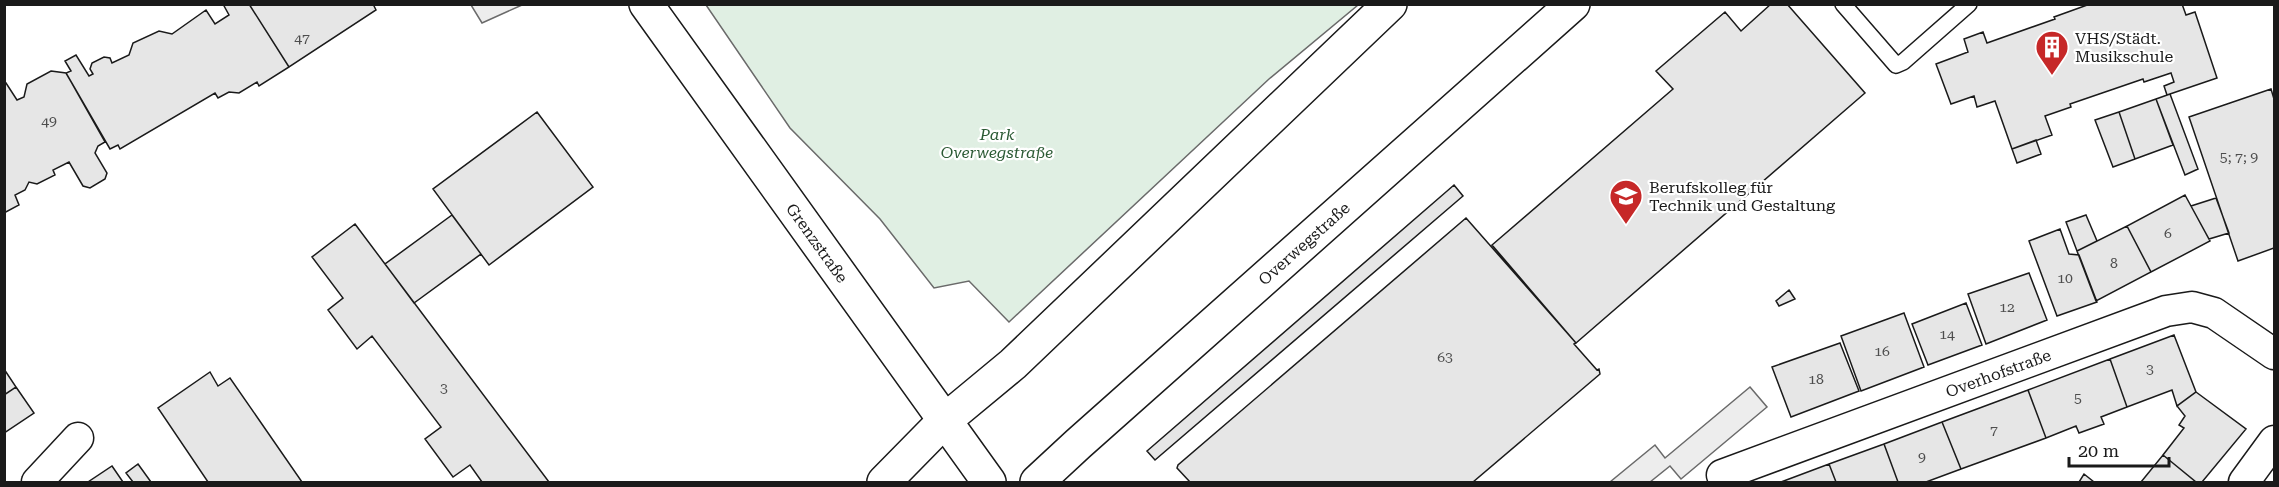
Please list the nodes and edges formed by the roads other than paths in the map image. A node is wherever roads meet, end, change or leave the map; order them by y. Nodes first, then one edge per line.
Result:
1 (646, 4) edge
2 (1389, 4) edge
3 (1573, 4) edge
4 (1843, 4) edge
5 (1969, 4) edge
6 (2274, 354) edge
7 (943, 422) junction
8 (78, 438) dead end
9 (2271, 454) edge
10 (37, 483) edge
11 (884, 483) edge
12 (988, 483) edge
13 (1037, 483) edge
14 (1725, 483) edge
15 (2244, 483) edge

1 - 7 main road, Grenzstraße
2 - 7 main road
3 - 13 main road, Overwegstraße
4 - 5 lane
6 - 14 street, Overhofstraße
7 - 11 main road
7 - 12 main road, Grenzstraße
8 - 10 street
9 - 15 street

